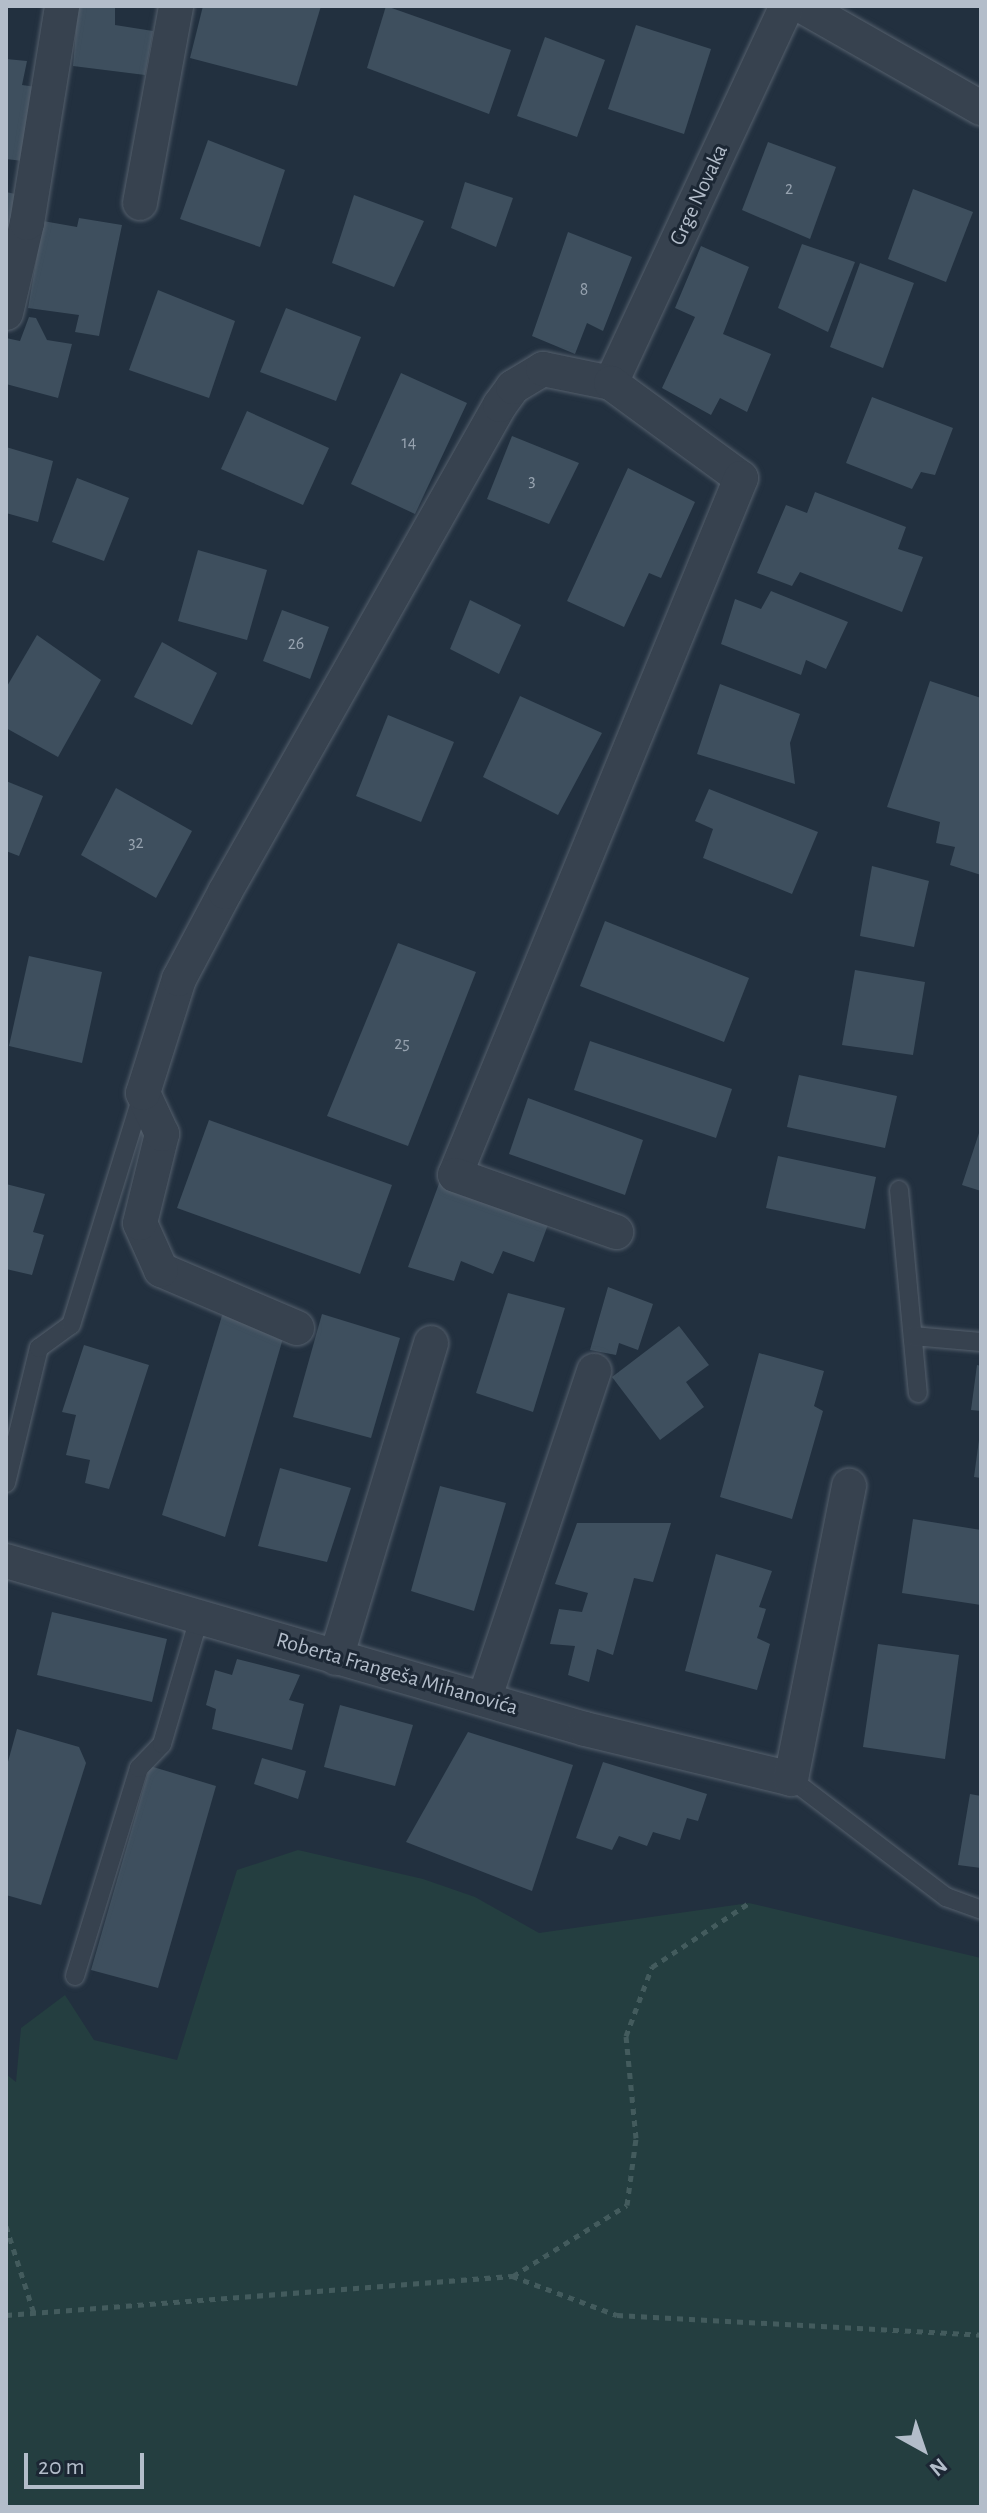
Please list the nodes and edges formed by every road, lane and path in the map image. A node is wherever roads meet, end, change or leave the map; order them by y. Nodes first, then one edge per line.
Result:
1 (62, 6) edge
2 (176, 6) edge
3 (787, 6) edge
4 (802, 6) edge
5 (981, 108) edge
6 (140, 203) dead end
7 (6, 313) edge
8 (611, 383) junction
9 (143, 1093) junction
10 (899, 1190) dead end
11 (616, 1232) dead end
12 (297, 1328) dead end
13 (913, 1336) junction
14 (981, 1342) edge
15 (431, 1343) dead end
16 (594, 1371) dead end
17 (918, 1393) dead end
18 (6, 1483) edge
19 (849, 1486) dead end
20 (6, 1561) edge
21 (199, 1618) junction
22 (336, 1658) junction
23 (485, 1697) junction
24 (791, 1779) junction
25 (749, 1903) dead end
26 (981, 1910) edge
27 (75, 1976) dead end
28 (6, 2226) edge
29 (512, 2276) junction
30 (34, 2313) junction
31 (6, 2315) edge
32 (981, 2335) edge

1 - 7 street
2 - 6 street
3 - 8 street, Grge Novaka
4 - 5 street
8 - 9 street
8 - 11 street
9 - 12 street
9 - 18 lane
10 - 13 lane
13 - 14 lane
13 - 17 lane
15 - 22 street
16 - 23 street
19 - 24 street
20 - 21 street, Roberta Frangeša Mihanovića
21 - 22 street, Roberta Frangeša Mihanovića
21 - 27 lane
22 - 23 street, Roberta Frangeša Mihanovića
23 - 24 street, Roberta Frangeša Mihanovića
24 - 26 lane
25 - 29 path
28 - 30 path
29 - 30 path
29 - 32 path
30 - 31 path

